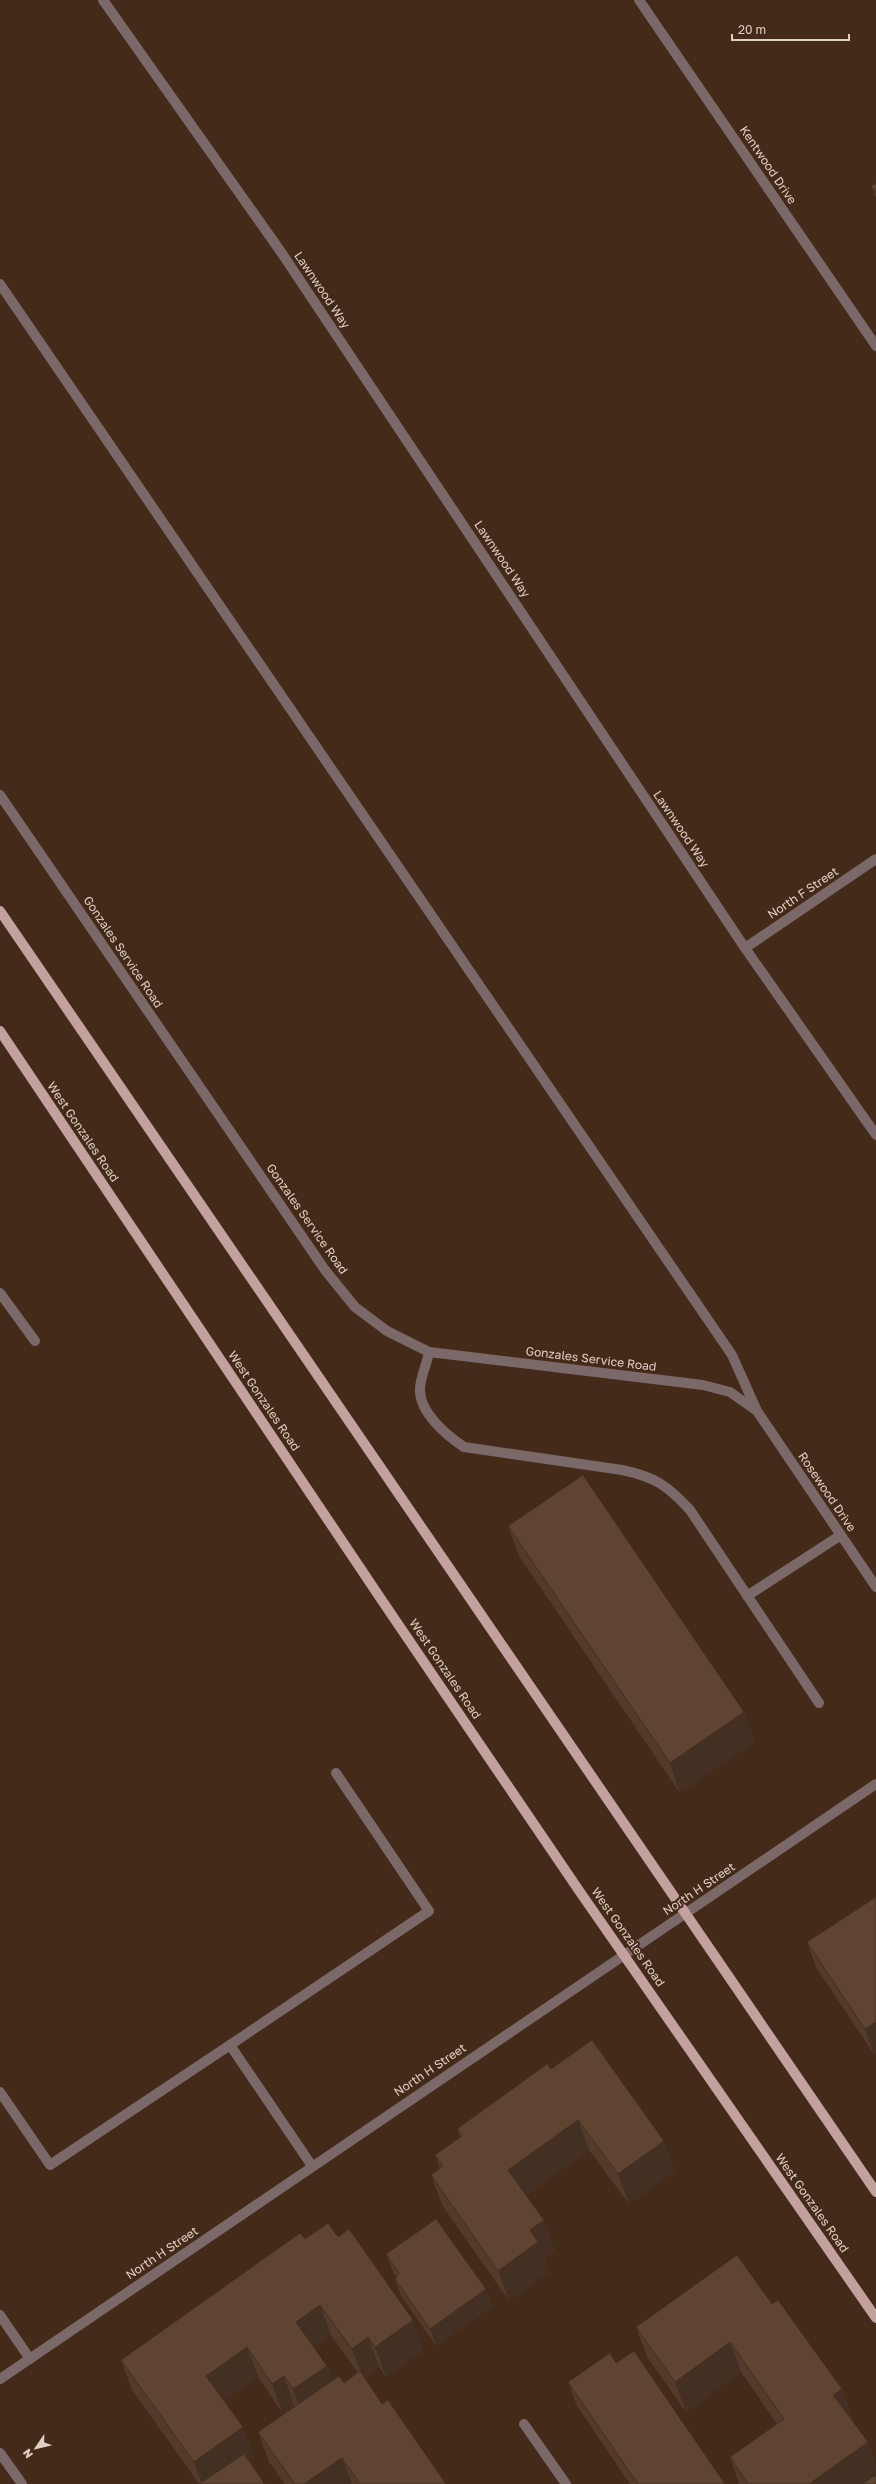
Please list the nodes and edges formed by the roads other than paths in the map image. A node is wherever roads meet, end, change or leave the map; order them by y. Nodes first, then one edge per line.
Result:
1 (103, 0) edge
2 (639, 0) edge
3 (0, 284) edge
4 (876, 346) edge
5 (0, 795) edge
6 (876, 859) edge
7 (0, 910) edge
8 (745, 948) junction
9 (0, 1031) edge
10 (876, 1135) edge
11 (0, 1292) edge
12 (35, 1341) dead end
13 (429, 1352) junction
14 (757, 1411) junction
15 (841, 1535) junction
16 (876, 1587) edge
17 (747, 1596) junction
18 (819, 1703) dead end
19 (336, 1773) dead end
20 (876, 1784) edge
21 (684, 1914) junction
22 (625, 1955) junction
23 (230, 2045) junction
24 (0, 2092) edge
25 (312, 2166) junction
26 (876, 2192) edge
27 (0, 2315) edge
28 (876, 2318) edge
29 (30, 2359) junction
30 (0, 2379) edge
31 (524, 2424) dead end
32 (0, 2453) edge
33 (22, 2484) edge
34 (566, 2484) edge

1 - 8 street, Lawnwood Way
2 - 4 street, Kentwood Drive
3 - 14 street
5 - 13 street, Gonzales Service Road
6 - 8 street, North F Street
7 - 21 main road
8 - 10 street, Lawnwood Way
9 - 22 main road, West Gonzales Road
11 - 12 street
13 - 14 street, Gonzales Service Road
13 - 17 street
14 - 15 street, Rosewood Drive
15 - 16 street, Rosewood Drive
15 - 17 street
17 - 18 street
19 - 23 street
20 - 21 street, North H Street
21 - 22 street, North H Street
21 - 26 main road
22 - 25 street, North H Street
22 - 28 main road, West Gonzales Road
23 - 24 street
23 - 25 street
25 - 29 street, North H Street
27 - 29 street
29 - 30 street, North H Street
31 - 34 street
32 - 33 street

